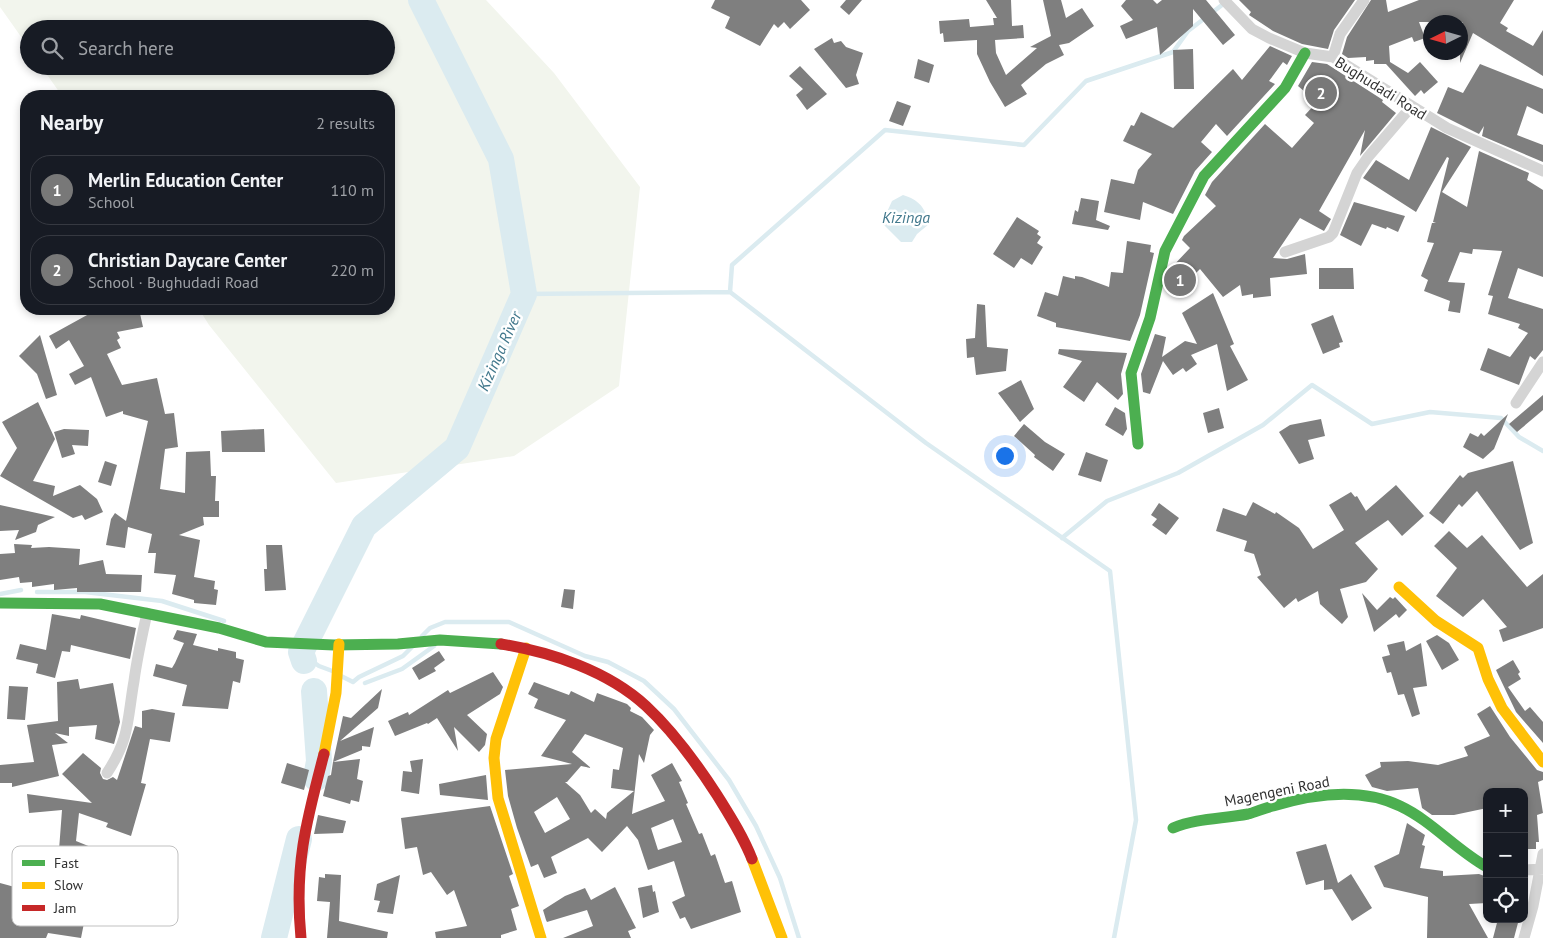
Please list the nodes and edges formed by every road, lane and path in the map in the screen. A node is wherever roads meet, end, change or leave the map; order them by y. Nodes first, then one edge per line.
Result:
1 (1224, 0) edge
2 (1364, 0) edge
3 (1306, 53) junction
4 (1333, 57) junction
5 (1412, 107) junction
6 (1543, 171) edge
7 (1285, 252) dead end
8 (1543, 362) edge
9 (1516, 403) dead end
10 (1138, 444) dead end
11 (1399, 588) dead end
12 (0, 603) edge
13 (147, 613) junction
14 (337, 645) junction
15 (526, 648) junction
16 (1543, 762) edge
17 (107, 773) dead end
18 (1173, 828) dead end
19 (1543, 854) edge
20 (1483, 865) edge
21 (1542, 869) edge
22 (1528, 870) edge
23 (301, 938) edge
24 (541, 938) edge
25 (782, 938) edge
26 (1524, 938) edge

1 - 3 street, Bughudadi Road
2 - 4 street
3 - 4 street, Bughudadi Road
3 - 10 street
4 - 5 street, Bughudadi Road
5 - 6 street, Bughudadi Road
5 - 7 street
8 - 9 street
11 - 16 street
12 - 13 street
13 - 14 street
13 - 17 street
14 - 15 street
14 - 23 street
15 - 24 street
15 - 25 street
18 - 20 street, Magengeni Road
19 - 21 street
21 - 22 street
21 - 26 street

